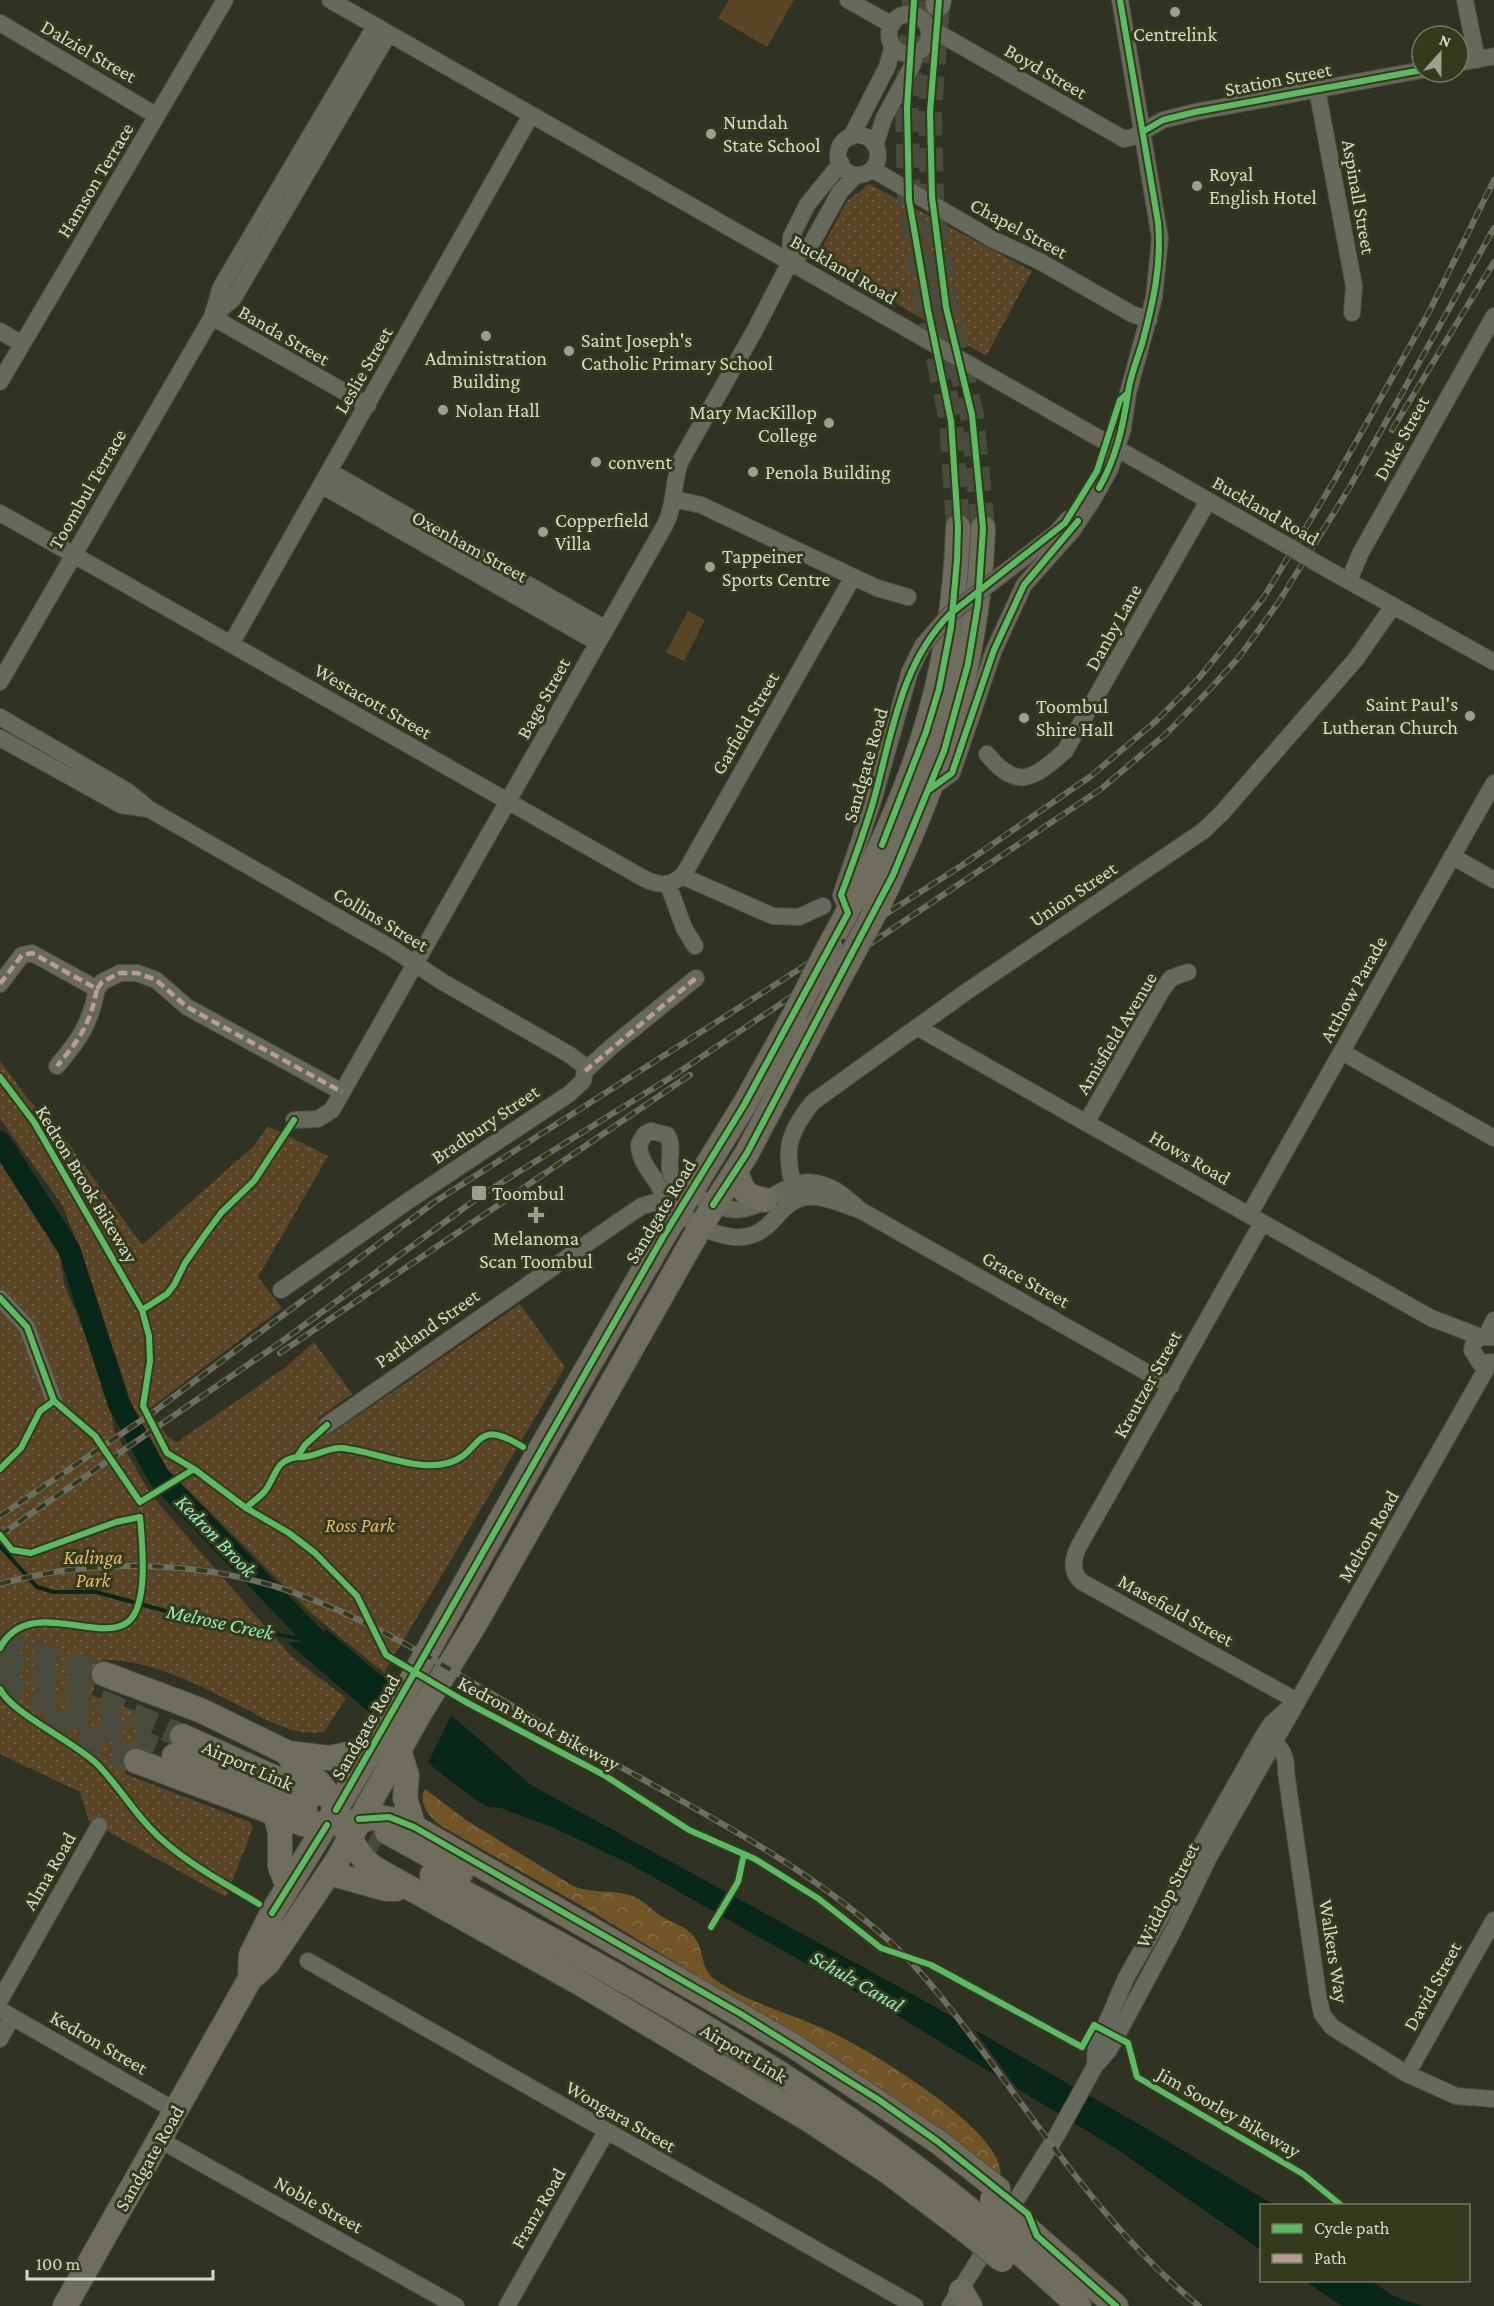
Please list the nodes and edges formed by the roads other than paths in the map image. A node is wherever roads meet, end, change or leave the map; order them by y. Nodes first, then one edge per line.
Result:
1 (225, 0) edge
2 (330, 0) edge
3 (848, 0) edge
4 (1120, 0) edge
5 (1465, 0) edge
6 (0, 23) edge
7 (892, 25) junction
8 (928, 27) junction
9 (381, 31) junction
10 (893, 46) junction
11 (916, 53) junction
12 (1494, 56) edge
13 (1477, 60) junction
14 (1470, 61) edge
15 (1410, 72) edge
16 (1317, 89) junction
17 (531, 115) junction
18 (158, 116) junction
19 (1144, 131) junction
20 (851, 137) junction
21 (875, 145) junction
22 (841, 164) junction
23 (864, 172) junction
24 (789, 262) junction
25 (1352, 313) dead end
26 (1494, 316) edge
27 (212, 317) junction
28 (1149, 320) junction
29 (0, 331) edge
30 (22, 344) junction
31 (0, 382) edge
32 (368, 405) junction
33 (1111, 446) junction
34 (325, 478) junction
35 (674, 499) junction
36 (1208, 501) junction
37 (0, 513) edge
38 (958, 527) tunnel mouth
39 (983, 528) tunnel mouth
40 (72, 556) junction
41 (853, 577) junction
42 (1349, 581) junction
43 (908, 597) dead end
44 (1393, 606) junction
45 (602, 636) junction
46 (231, 644) junction
47 (1494, 662) edge
48 (0, 682) edge
49 (0, 717) edge
50 (0, 738) edge
51 (987, 754) dead end
52 (1494, 783) edge
53 (930, 789) junction
54 (508, 802) junction
55 (149, 809) junction
56 (1452, 856) junction
57 (675, 880) junction
58 (1494, 880) edge
59 (824, 906) dead end
60 (848, 913) junction
61 (694, 946) dead end
62 (416, 964) junction
63 (1188, 972) dead end
64 (696, 978) dead end
65 (0, 984) edge
66 (97, 989) junction
67 (917, 1027) junction
68 (1342, 1052) junction
69 (57, 1066) dead end
70 (585, 1071) junction
71 (342, 1092) junction
72 (294, 1120) dead end
73 (1086, 1123) junction
74 (1494, 1138) edge
75 (736, 1171) junction
76 (657, 1182) junction
77 (795, 1192) junction
78 (765, 1200) junction
79 (678, 1201) junction
80 (642, 1206) junction
81 (707, 1215) junction
82 (1256, 1219) junction
83 (281, 1290) dead end
84 (0, 1298) edge
85 (1486, 1346) edge
86 (1171, 1386) junction
87 (54, 1401) dead end
88 (327, 1425) dead end
89 (1074, 1567) joint
90 (104, 1674) tunnel mouth
91 (1264, 1684) junction
92 (1297, 1701) junction
93 (1270, 1724) junction
94 (1268, 1741) junction
95 (375, 1743) junction
96 (178, 1746) tunnel mouth
97 (399, 1749) junction
98 (288, 1753) junction
99 (1266, 1758) junction
100 (136, 1761) tunnel mouth
101 (1286, 1772) junction
102 (309, 1802) dead end
103 (276, 1816) junction
104 (343, 1823) junction
105 (99, 1826) dead end
106 (414, 1827) junction
107 (383, 1840) tunnel mouth
108 (329, 1873) junction
109 (288, 1887) junction
110 (410, 1889) junction
111 (1494, 1920) edge
112 (308, 1961) dead end
113 (250, 1979) junction
114 (0, 2000) edge
115 (6, 2014) edge
116 (0, 2039) edge
117 (1095, 2066) junction
118 (1407, 2074) junction
119 (1494, 2099) edge
120 (176, 2111) junction
121 (606, 2132) junction
122 (160, 2139) junction
123 (985, 2210) junction
124 (1020, 2236) junction
125 (960, 2301) edge
126 (66, 2306) edge
127 (456, 2306) edge
128 (507, 2306) edge
129 (915, 2306) edge
130 (1060, 2306) edge
131 (1078, 2306) edge
132 (1116, 2306) edge

1 - 18 street, Hamson Terrace
2 - 9 street, Buckland Road
3 - 7 street
4 - 19 street, Sandgate Road
5 - 13 street
6 - 18 street, Dalziel Street
7 - 8 street
7 - 10 street
8 - 11 street
8 - 19 street, Boyd Street
9 - 17 street, Buckland Road
9 - 27 street, Toombul Terrace
10 - 11 street
10 - 20 street
11 - 21 street
12 - 13 street
13 - 14 street
15 - 16 street, Station Street
16 - 19 street, Station Street
16 - 25 street, Aspinall Street
17 - 24 street, Buckland Road
17 - 32 street, Leslie Street
18 - 30 street, Hamson Terrace
19 - 28 street, Sandgate Road
20 - 21 street
20 - 22 street
21 - 23 street
22 - 23 street
22 - 24 street, Bage Street
23 - 24 street, Bage Street
23 - 28 street, Chapel Street
24 - 33 street, Buckland Road
24 - 35 street, Bage Street
26 - 42 street, Duke Street
27 - 32 street, Banda Street
27 - 40 street, Toombul Terrace
28 - 33 street, Sandgate Road
29 - 30 street
30 - 31 street, Hamson Terrace
32 - 34 street, Leslie Street
33 - 36 street, Buckland Road
33 - 53 street, Sandgate Road
33 - 60 street, Sandgate Road, bridge
34 - 45 street, Oxenham Street
34 - 46 street, Leslie Street
35 - 41 street
35 - 45 street, Bage Street
36 - 42 street, Buckland Road, bridge
36 - 51 street, Danby Lane
37 - 40 street, Westacott Street
38 - 60 highway, Sandgate Road
39 - 53 highway, Sandgate Road
40 - 46 street, Westacott Street
40 - 48 street, Toombul Terrace
41 - 43 street
41 - 57 street, Garfield Street
42 - 44 street, Buckland Road
44 - 47 street, Buckland Road
44 - 67 street, Union Street
45 - 54 street, Bage Street
46 - 54 street, Westacott Street
49 - 55 street, Collins Street
50 - 55 street, Collins Street
52 - 56 street, Atthow Parade
53 - 75 highway, Sandgate Road, bridge
54 - 57 street, Westacott Street
54 - 62 street, Bage Street
55 - 62 street, Collins Street
56 - 58 street
56 - 68 street, Atthow Parade
57 - 59 street, Westacott Street
57 - 61 street
60 - 79 highway, Sandgate Road, bridge
62 - 70 street, Collins Street
62 - 71 street, Bage Street
63 - 73 street, Amisfield Avenue
64 - 70 street, Bradbury Street
65 - 66 street
66 - 69 street
66 - 71 street
67 - 73 street, Hows Road
67 - 77 street, Union Street
68 - 74 street
68 - 82 street, Atthow Parade
70 - 83 street, Bradbury Street
71 - 72 street, Bage Street
73 - 82 street, Hows Road
75 - 78 highway
75 - 81 highway, Sandgate Road
76 - 79 street, Grace Street
76 - 79 street, Grace Street
76 - 80 street, Parkland Street
77 - 78 street, Grace Street
77 - 81 street, Grace Street
77 - 86 street, Grace Street
78 - 81 street, Grace Street
79 - 80 street, Parkland Street
79 - 81 street, Grace Street
79 - 81 street, Grace Street
79 - 95 highway, Sandgate Road
80 - 88 street, Parkland Street
81 - 97 highway, Sandgate Road
82 - 85 street, Hows Road
82 - 86 street, Kreutzer Street
84 - 87 street
85 - 92 street, Melton Road
86 - 89 street, Kreutzer Street
89 - 91 street, Masefield Street
90 - 98 highway
91 - 92 street, Masefield Street
91 - 93 street
92 - 93 street, Melton Road
92 - 94 street, Melton Road
93 - 94 street, Melton Road
94 - 99 street, Widdop Street
94 - 101 street, Walkers Way
94 - 117 street, Widdop Street
95 - 98 highway
95 - 104 highway, Sandgate Road
96 - 102 highway, Airport Link
97 - 104 highway, Sandgate Road
97 - 106 highway
98 - 104 highway
99 - 101 street
99 - 117 street, Widdop Street
100 - 103 highway
101 - 118 street, Walkers Way
103 - 104 highway
103 - 109 highway
104 - 106 highway
104 - 108 highway, Sandgate Road
104 - 109 highway, Sandgate Road
104 - 110 highway
105 - 114 street, Alma Road
106 - 123 highway
107 - 123 highway, Airport Link
108 - 110 highway
108 - 113 highway, Sandgate Road
109 - 113 highway, Sandgate Road
110 - 123 highway
111 - 118 street, David Street
112 - 121 street, Wongara Street
113 - 120 highway, Sandgate Road
115 - 116 street
115 - 120 street, Kedron Street
117 - 125 street, Widdop Street
118 - 119 street, Walkers Way
120 - 122 highway, Sandgate Road
121 - 128 street, Franz Road
121 - 129 street, Wongara Street
122 - 126 highway, Sandgate Road
122 - 127 street, Noble Street
123 - 124 highway
123 - 124 highway, Airport Link, bridge
124 - 130 highway
124 - 131 highway, Airport Link
124 - 132 highway

